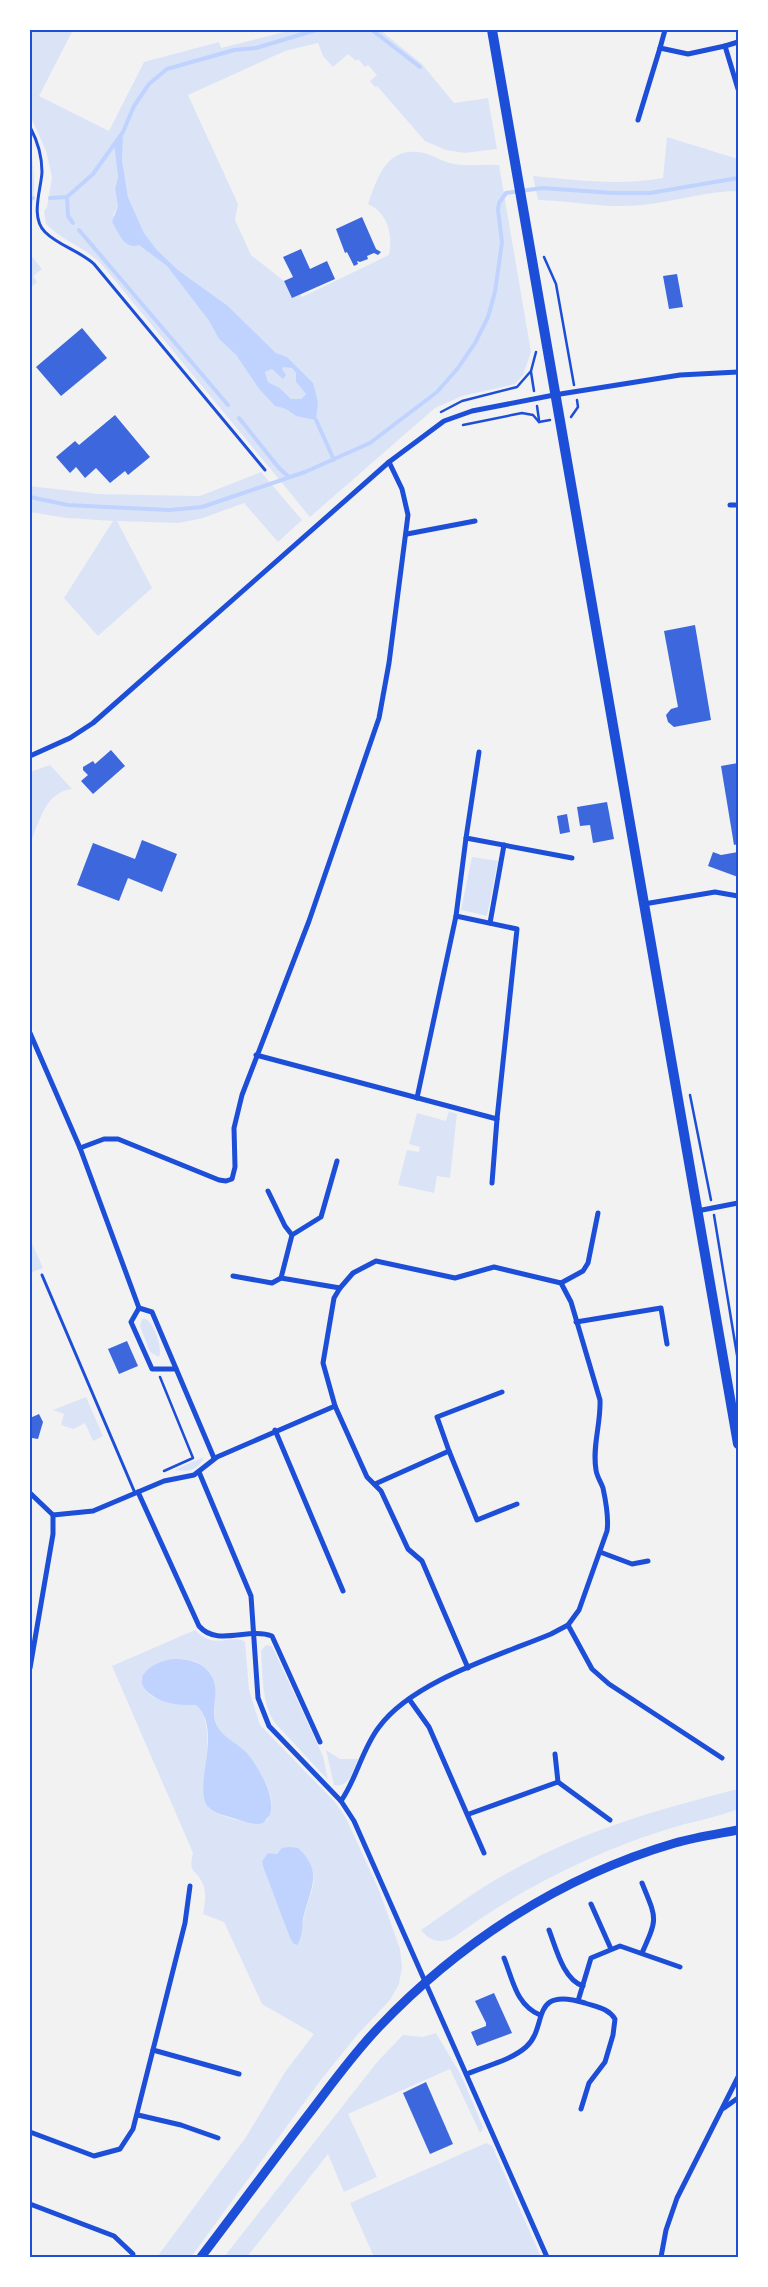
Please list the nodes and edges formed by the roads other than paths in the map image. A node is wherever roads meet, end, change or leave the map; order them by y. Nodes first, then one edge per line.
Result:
1 (492, 30) edge
2 (665, 30) edge
3 (738, 42) edge
4 (725, 46) junction
5 (660, 48) junction
6 (738, 89) edge
7 (638, 120) dead end
8 (30, 126) edge
9 (738, 372) edge
10 (554, 395) junction
11 (389, 462) junction
12 (266, 470) dead end
13 (730, 504) dead end
14 (738, 505) edge
15 (474, 521) dead end
16 (407, 534) junction
17 (479, 752) dead end
18 (30, 756) edge
19 (466, 838) junction
20 (504, 845) junction
21 (572, 858) dead end
22 (738, 896) edge
23 (644, 904) junction
24 (456, 916) junction
25 (490, 923) junction
26 (30, 1033) edge
27 (256, 1055) junction
28 (417, 1098) junction
29 (498, 1120) junction
30 (80, 1148) junction
31 (337, 1161) dead end
32 (492, 1183) dead end
33 (268, 1191) dead end
34 (738, 1203) edge
35 (696, 1211) junction
36 (598, 1212) dead end
37 (292, 1235) junction
38 (42, 1274) dead end
39 (233, 1276) dead end
40 (281, 1278) junction
41 (561, 1283) junction
42 (340, 1288) junction
43 (139, 1308) junction
44 (576, 1322) junction
45 (667, 1344) dead end
46 (176, 1369) junction
47 (502, 1392) dead end
48 (335, 1406) junction
49 (275, 1430) junction
50 (738, 1444) edge
51 (449, 1451) junction
52 (214, 1458) junction
53 (197, 1473) junction
54 (375, 1484) junction
55 (137, 1492) junction
56 (30, 1493) edge
57 (517, 1504) dead end
58 (53, 1515) junction
59 (600, 1552) junction
60 (648, 1561) dead end
61 (343, 1591) dead end
62 (568, 1625) junction
63 (255, 1633) junction
64 (30, 1668) edge
65 (468, 1668) junction
66 (409, 1699) junction
67 (320, 1742) dead end
68 (555, 1754) dead end
69 (722, 1758) dead end
70 (558, 1782) junction
71 (341, 1801) junction
72 (468, 1814) junction
73 (610, 1820) dead end
74 (738, 1830) edge
75 (484, 1853) dead end
76 (642, 1883) dead end
77 (190, 1886) dead end
78 (591, 1904) dead end
79 (549, 1930) dead end
80 (611, 1949) junction
81 (642, 1953) junction
82 (504, 1958) dead end
83 (680, 1968) dead end
84 (425, 1982) junction
85 (583, 1986) junction
86 (578, 2001) junction
87 (540, 2015) junction
88 (153, 2050) junction
89 (239, 2074) dead end
90 (467, 2074) junction
91 (738, 2077) edge
92 (738, 2098) edge
93 (723, 2108) junction
94 (582, 2109) dead end
95 (138, 2115) junction
96 (30, 2132) edge
97 (218, 2138) dead end
98 (30, 2204) edge
99 (133, 2254) dead end
100 (201, 2257) edge
101 (547, 2257) edge
102 (661, 2257) edge

1 - 10 main road
2 - 5 street
3 - 4 street
4 - 5 street
4 - 6 street
5 - 7 street
8 - 12 lane
9 - 10 street
10 - 11 street
10 - 23 main road
11 - 16 street
11 - 18 street
13 - 14 street
15 - 16 street
16 - 27 street
17 - 19 street
19 - 20 street
19 - 24 street
20 - 21 street
20 - 25 street
22 - 23 street
23 - 35 main road
24 - 25 street
24 - 28 street
25 - 29 street
26 - 30 street
27 - 28 street
27 - 30 street
28 - 29 street
29 - 32 street
30 - 43 street
31 - 37 street
33 - 37 street
34 - 35 street
35 - 50 main road
36 - 41 street
37 - 40 street
38 - 55 lane
39 - 40 street
40 - 42 street
41 - 42 street
41 - 44 street
42 - 48 street
43 - 46 street
43 - 46 street
44 - 45 street
44 - 59 street
46 - 52 street
47 - 51 street
48 - 49 street
48 - 54 street
49 - 52 street
49 - 61 street
51 - 54 street
51 - 57 street
52 - 53 street
53 - 55 street
53 - 63 street
54 - 65 street
55 - 58 street
55 - 63 street
56 - 58 street
58 - 64 street
59 - 60 street
59 - 62 street
62 - 65 street
62 - 69 street
63 - 67 street
63 - 71 street
65 - 66 street
66 - 71 street
66 - 72 street
68 - 70 street
70 - 72 street
70 - 73 street
71 - 84 street
72 - 75 street
74 - 84 street
76 - 81 street
77 - 88 street
78 - 80 street
79 - 85 street
80 - 81 street
80 - 85 street
81 - 83 street
82 - 87 street
84 - 90 street
84 - 100 street
85 - 86 street
86 - 87 street
86 - 94 street
87 - 90 street
88 - 89 street
88 - 95 street
90 - 101 street
91 - 93 street
92 - 93 street
93 - 102 street
95 - 96 street
95 - 97 street
98 - 99 street

